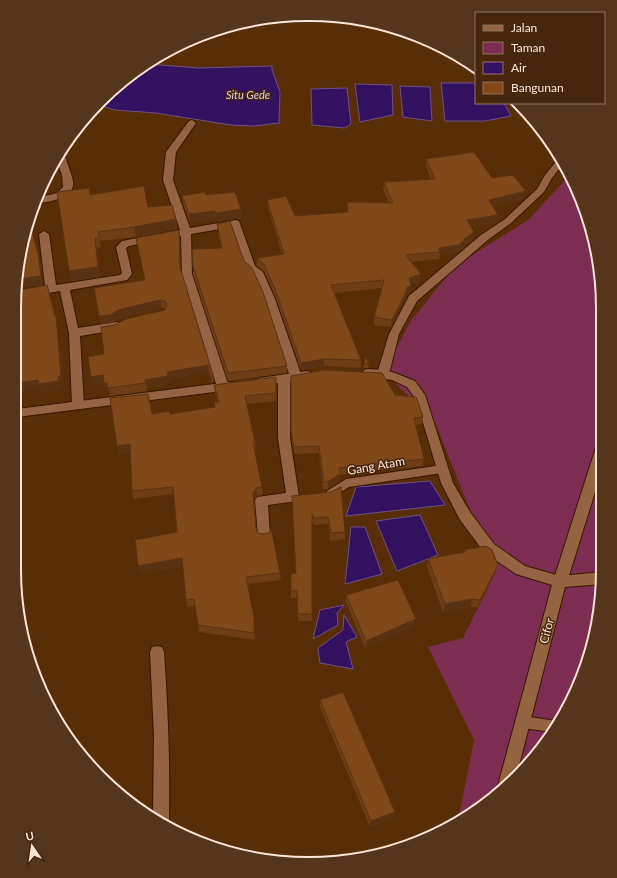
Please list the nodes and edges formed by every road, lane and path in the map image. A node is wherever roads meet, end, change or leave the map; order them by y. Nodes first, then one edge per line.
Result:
1 (192, 123) dead end
2 (62, 161) edge
3 (557, 166) edge
4 (42, 199) edge
5 (186, 232) junction
6 (44, 234) dead end
7 (64, 287) junction
8 (51, 289) junction
9 (22, 294) edge
10 (124, 322) edge
11 (74, 333) junction
12 (317, 373) edge
13 (354, 373) edge
14 (383, 374) junction
15 (290, 378) junction
16 (223, 386) junction
17 (78, 405) junction
18 (21, 412) edge
19 (442, 469) junction
20 (596, 469) edge
21 (324, 494) edge
22 (264, 535) edge
23 (596, 579) edge
24 (560, 582) junction
25 (157, 652) dead end
26 (523, 722) junction
27 (550, 726) edge
28 (508, 776) edge
29 (161, 816) edge

1 - 5 street
2 - 4 street
3 - 14 street
5 - 7 street
5 - 15 street
5 - 16 street
6 - 8 street
7 - 8 street
7 - 11 street
8 - 9 street
10 - 11 street
11 - 17 street
12 - 15 street
13 - 14 street
14 - 19 street
15 - 16 street
15 - 22 street
16 - 17 street
17 - 18 street
19 - 21 lane, Gang Atam
19 - 24 street
20 - 24 street, Cifor
23 - 24 street
24 - 26 street, Cifor
25 - 29 street
26 - 27 lane
26 - 28 street, Cifor

